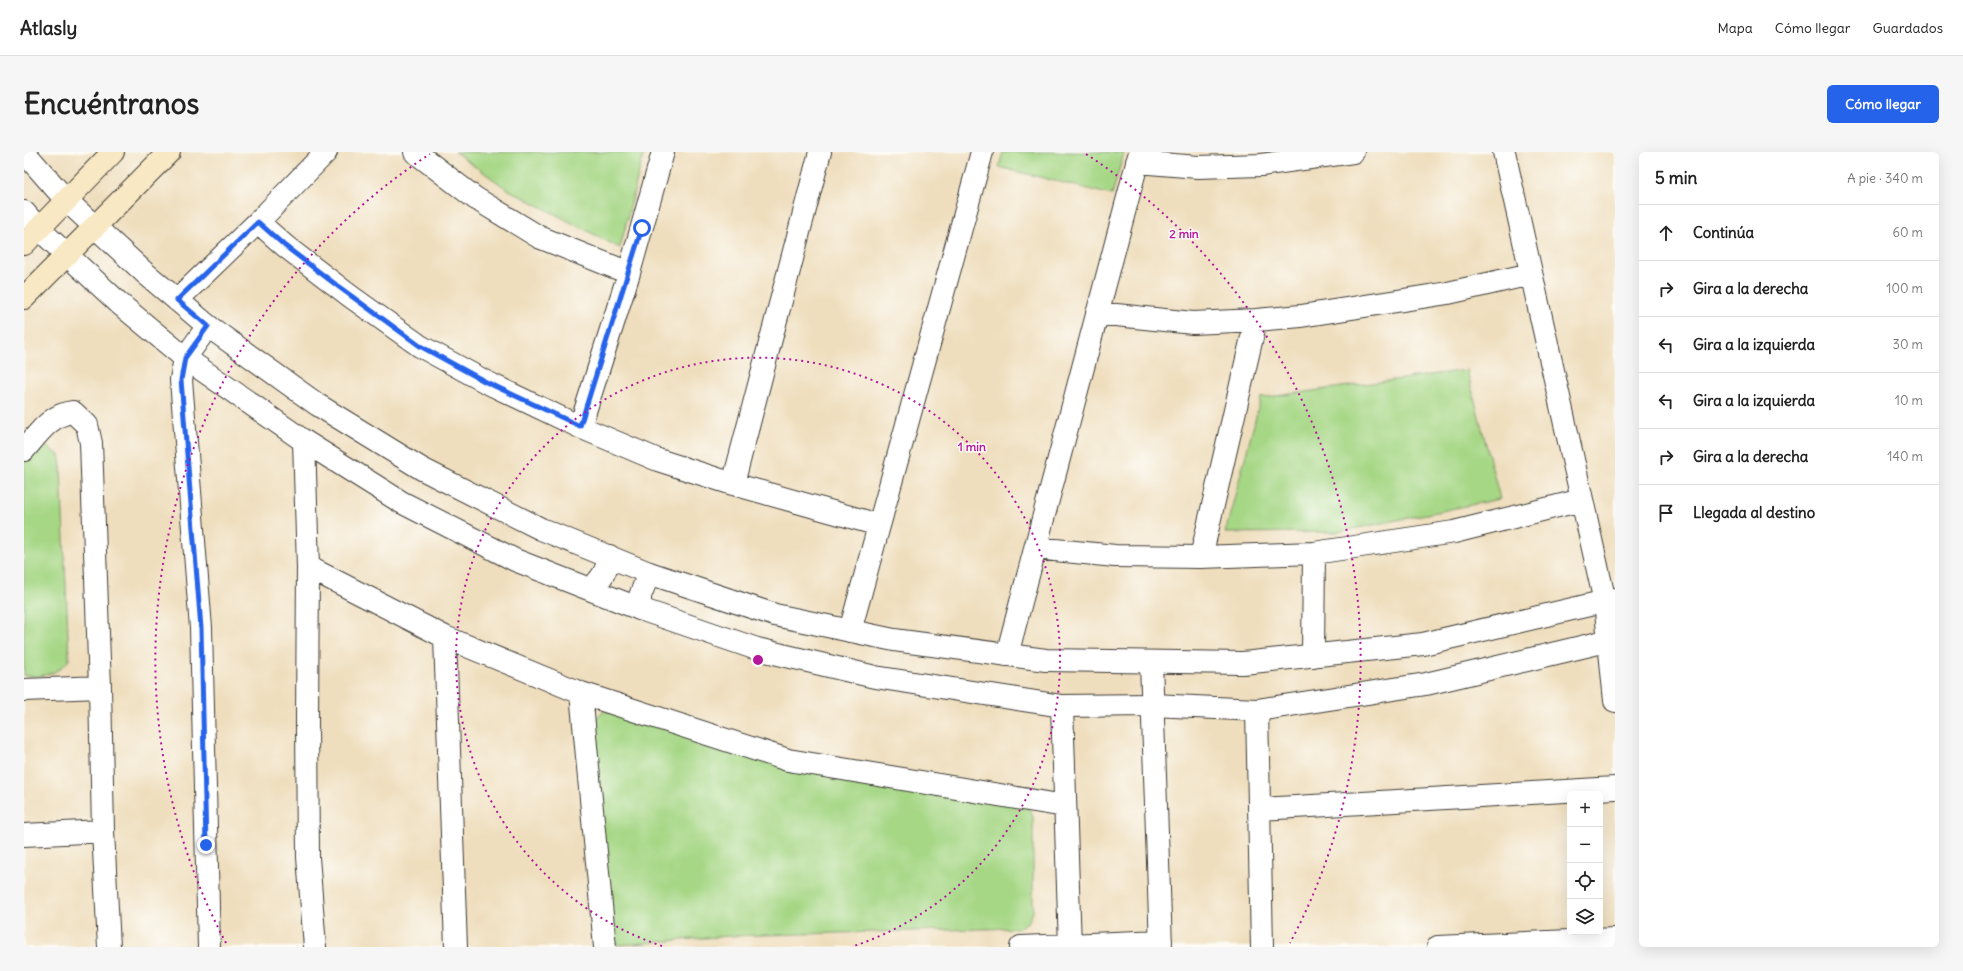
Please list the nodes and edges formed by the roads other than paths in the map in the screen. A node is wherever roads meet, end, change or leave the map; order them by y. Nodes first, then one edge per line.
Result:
1 (24, 152) edge
2 (113, 152) edge
3 (169, 152) edge
4 (326, 152) edge
5 (415, 152) edge
6 (663, 152) edge
7 (820, 152) edge
8 (982, 152) edge
9 (1353, 152) edge
10 (1504, 152) edge
11 (1138, 157) edge
12 (66, 200) junction
13 (24, 212) edge
14 (258, 222) junction
15 (94, 226) junction
16 (31, 236) edge
17 (66, 255) junction
18 (629, 273) junction
19 (1532, 274) junction
20 (24, 298) edge
21 (177, 300) junction
22 (1098, 313) junction
23 (1256, 320) junction
24 (208, 326) junction
25 (185, 358) junction
26 (580, 426) junction
27 (304, 441) junction
28 (24, 450) edge
29 (733, 484) junction
30 (1582, 500) junction
31 (879, 525) junction
32 (1035, 548) junction
33 (1314, 553) junction
34 (609, 556) junction
35 (1201, 557) junction
36 (308, 567) junction
37 (649, 573) junction
38 (590, 589) junction
39 (1610, 600) edge
40 (640, 609) junction
41 (850, 631) junction
42 (445, 637) junction
43 (1612, 639) edge
44 (1007, 655) junction
45 (1313, 656) junction
46 (1152, 662) junction
47 (100, 687) junction
48 (24, 690) edge
49 (581, 693) junction
50 (1615, 701) edge
51 (1153, 705) junction
52 (1062, 706) junction
53 (1257, 710) junction
54 (1615, 788) edge
55 (1066, 806) junction
56 (1259, 809) junction
57 (103, 831) junction
58 (24, 835) edge
59 (1615, 939) edge
60 (1161, 944) edge
61 (1070, 946) edge
62 (109, 947) edge
63 (209, 947) edge
64 (316, 947) edge
65 (456, 947) edge
66 (605, 947) edge
67 (1021, 947) edge
68 (1262, 947) edge
69 (1438, 947) edge

1 - 12 street
2 - 12 main road
3 - 15 main road
4 - 14 street
5 - 18 street
6 - 18 street
7 - 29 street
8 - 31 street
9 - 11 street
10 - 19 street
11 - 22 street
12 - 15 street
12 - 16 main road
13 - 16 street
14 - 21 street
14 - 26 street
15 - 17 main road
15 - 21 street
16 - 17 street
17 - 20 main road
17 - 25 street
18 - 26 street
19 - 23 street
19 - 30 street
21 - 24 street
22 - 23 street
22 - 32 street
23 - 35 street
24 - 25 street
24 - 34 street
25 - 27 street
25 - 63 street
26 - 29 street
27 - 36 street
27 - 38 street
28 - 47 street
29 - 31 street
30 - 33 street
30 - 39 street
31 - 41 street
32 - 35 street
32 - 44 street
33 - 35 street
33 - 45 street
34 - 37 street
34 - 38 street
36 - 42 street
36 - 64 street
37 - 40 street
37 - 41 street
38 - 40 street
39 - 43 street
39 - 45 street
40 - 52 street
41 - 44 street
42 - 49 street
42 - 65 street
43 - 50 street
43 - 53 street
44 - 46 street
45 - 46 street
46 - 51 street
47 - 48 street
47 - 57 street
49 - 55 street
49 - 66 street
51 - 52 street
51 - 53 street
51 - 60 street
52 - 55 street
53 - 56 street
54 - 56 street
55 - 61 street
56 - 68 street
57 - 58 street
57 - 62 street
59 - 69 street
60 - 61 street
61 - 67 street

